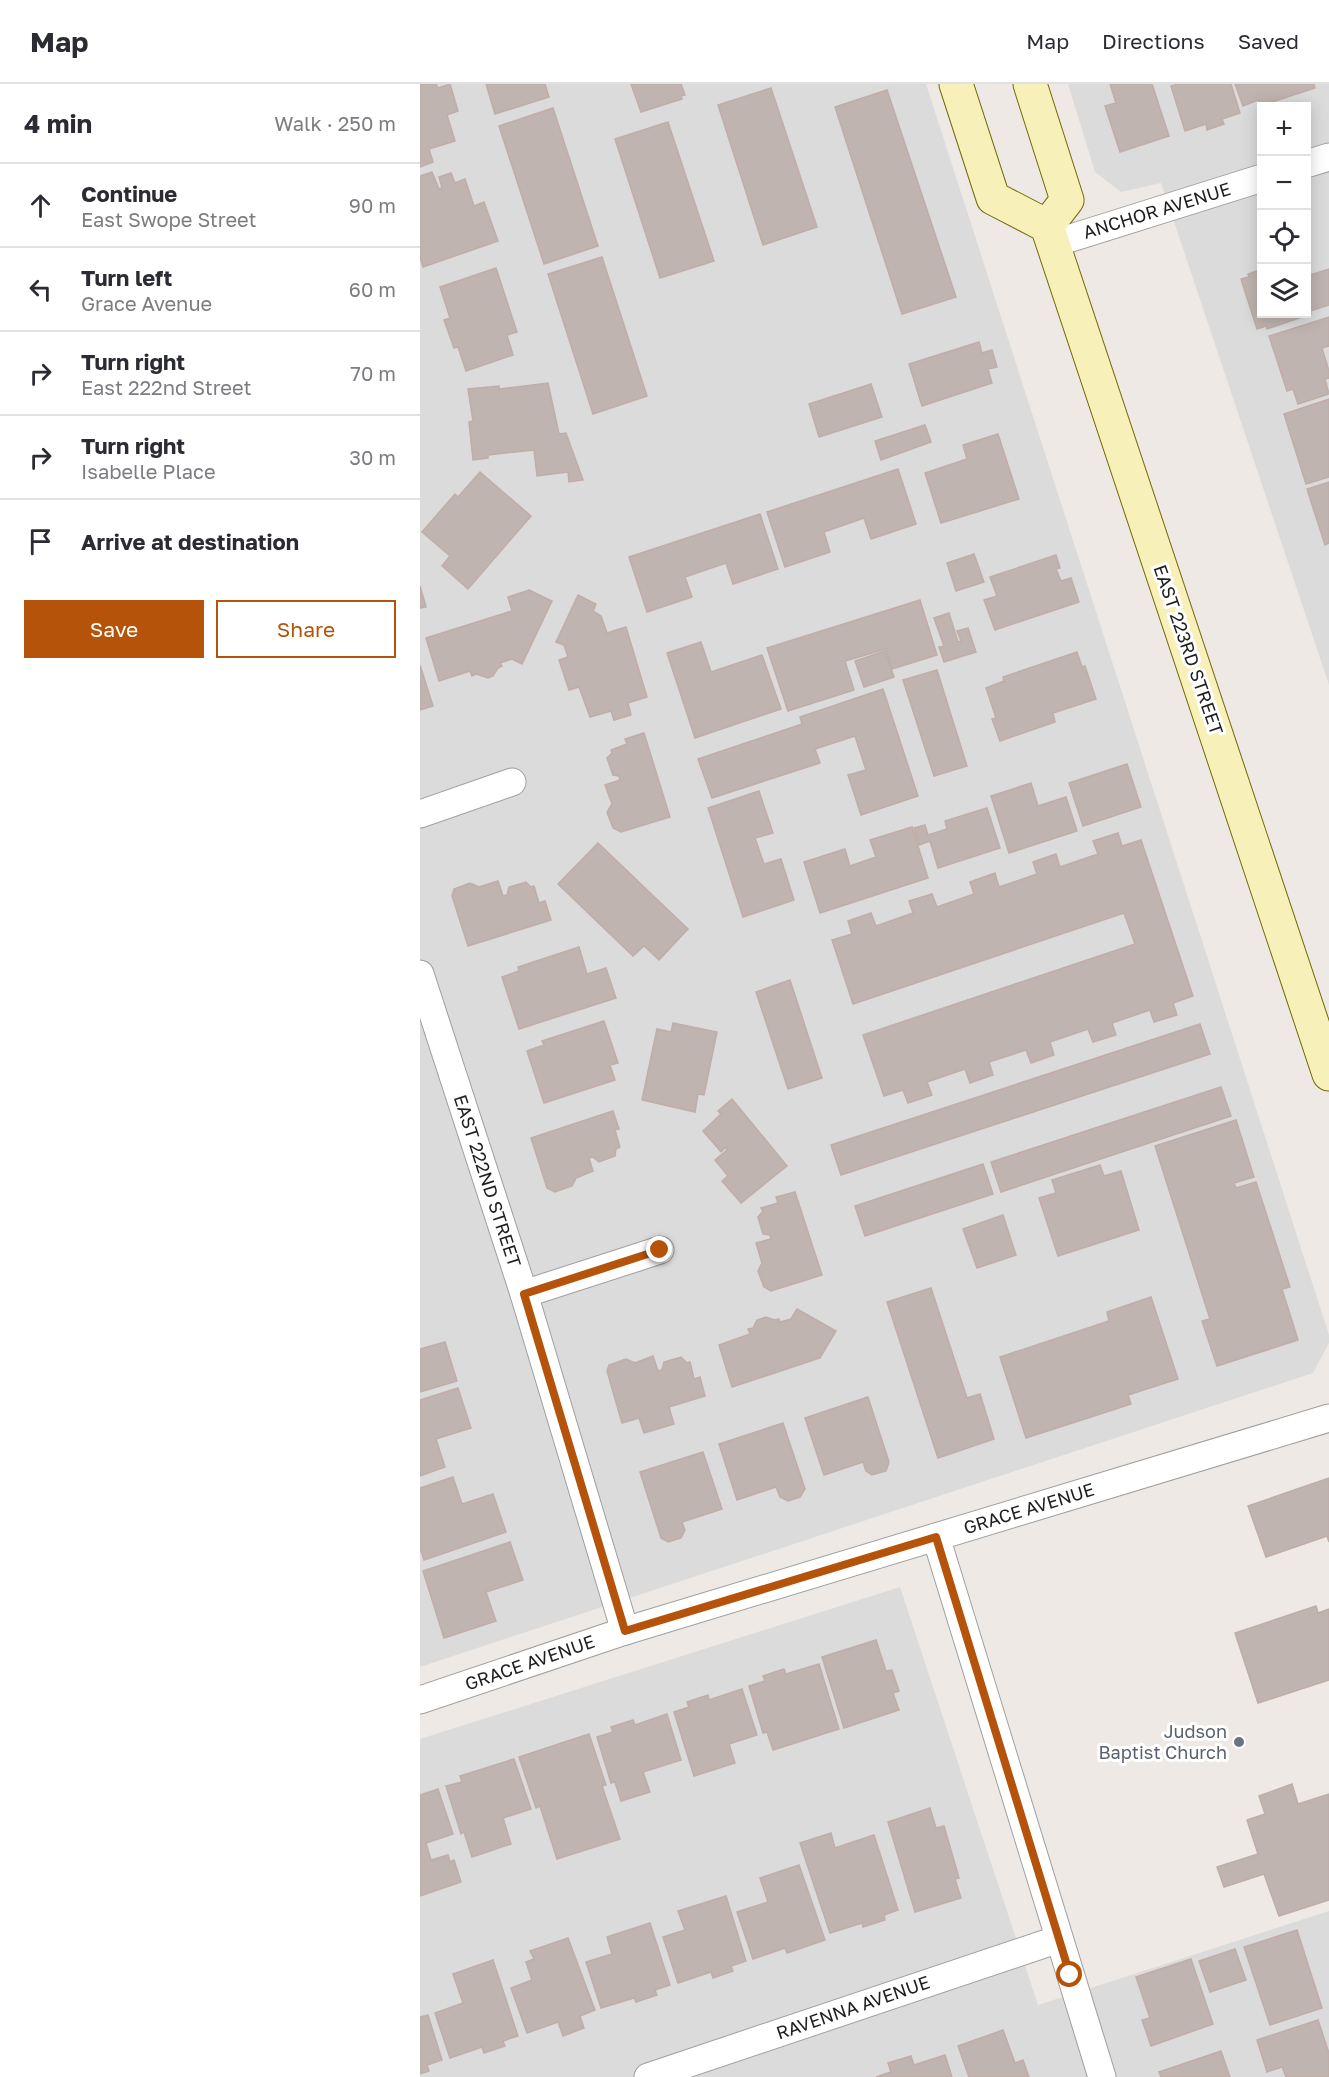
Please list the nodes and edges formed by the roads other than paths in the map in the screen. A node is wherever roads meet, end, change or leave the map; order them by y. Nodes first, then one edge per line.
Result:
1 (956, 84) edge
2 (1030, 84) edge
3 (1329, 157) edge
4 (1311, 162) edge
5 (1257, 179) edge
6 (1050, 235) junction
7 (512, 782) dead end
8 (420, 814) edge
9 (420, 974) edge
10 (1329, 1074) edge
11 (660, 1250) dead end
12 (524, 1294) junction
13 (1329, 1418) edge
14 (936, 1537) junction
15 (625, 1631) junction
16 (420, 1700) edge
17 (1059, 1939) junction
18 (648, 2077) edge
19 (1102, 2077) edge

1 - 6 main road
2 - 6 main road
3 - 4 street
5 - 6 street, ANCHOR AVENUE
6 - 10 main road, EAST 223RD STREET
7 - 8 street
9 - 12 street, EAST 222ND STREET
11 - 12 street
12 - 15 street, EAST 222ND STREET
13 - 14 street, GRACE AVENUE
14 - 15 street, GRACE AVENUE
14 - 17 street
15 - 16 street, GRACE AVENUE
17 - 18 street, RAVENNA AVENUE
17 - 19 street

